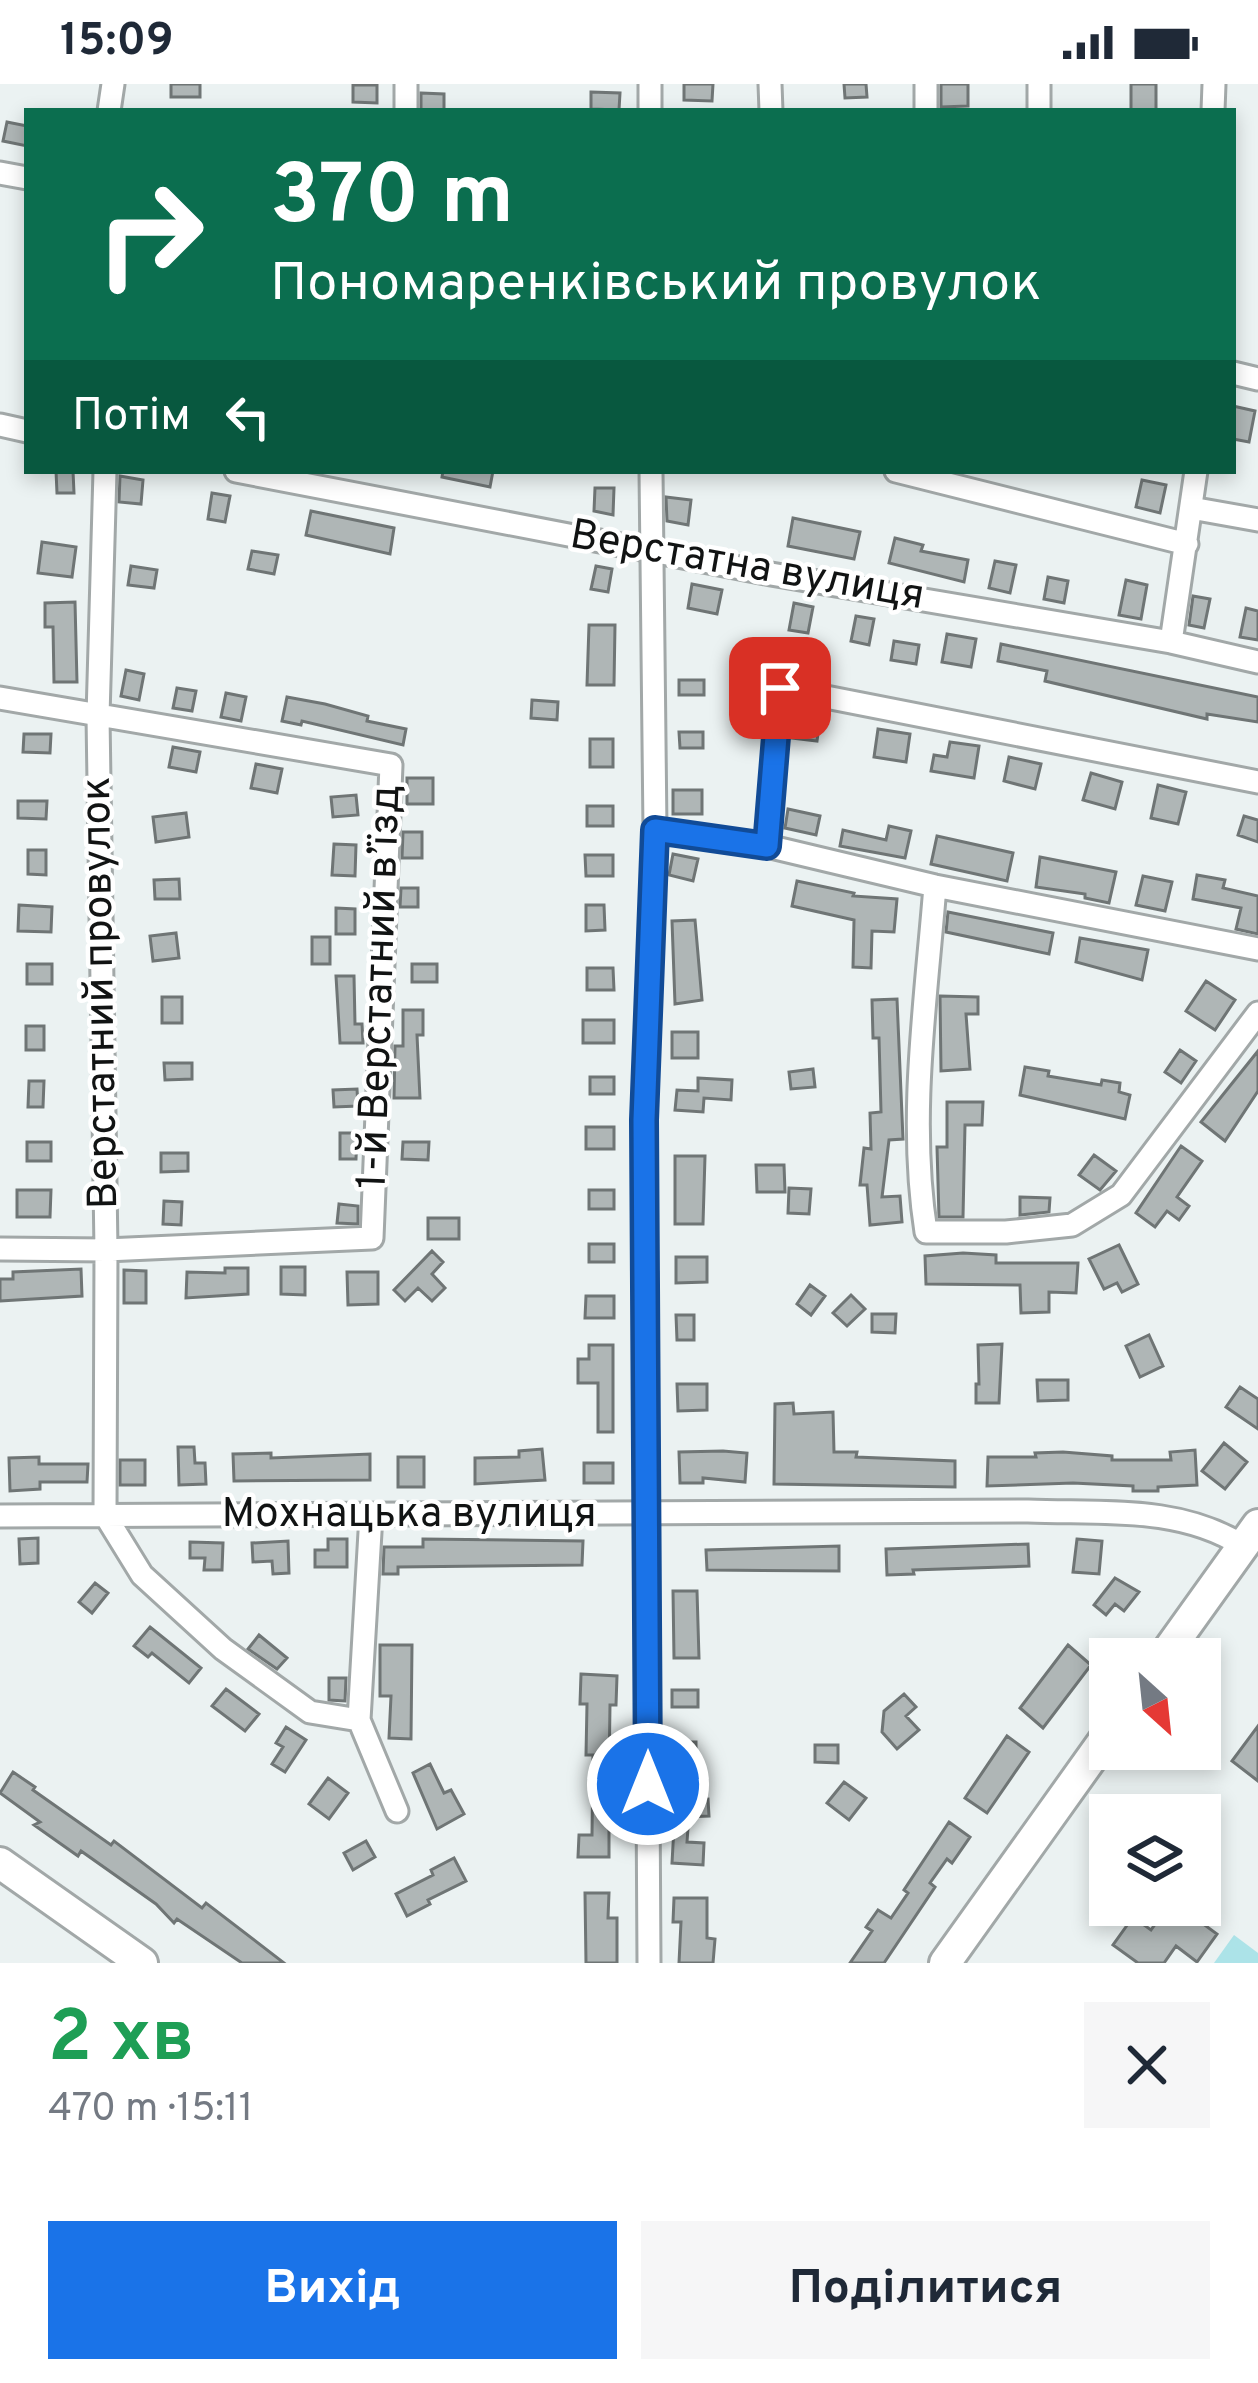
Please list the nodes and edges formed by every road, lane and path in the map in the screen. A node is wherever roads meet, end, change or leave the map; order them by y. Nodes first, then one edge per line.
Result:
1 (105, 474) edge
2 (252, 474) edge
3 (651, 474) edge
4 (908, 474) edge
5 (1196, 474) edge
6 (1191, 508) junction
7 (1258, 520) edge
8 (1187, 544) junction
9 (651, 549) junction
10 (1172, 642) junction
11 (1258, 662) edge
12 (0, 698) edge
13 (98, 716) junction
14 (1258, 782) edge
15 (655, 830) junction
16 (767, 846) junction
17 (934, 886) junction
18 (1258, 949) edge
19 (1258, 1013) edge
20 (0, 1250) edge
21 (106, 1250) junction
22 (646, 1514) junction
23 (105, 1515) junction
24 (371, 1515) junction
25 (0, 1516) edge
26 (1250, 1535) edge
27 (1177, 1638) edge
28 (359, 1720) junction
29 (1089, 1761) edge
30 (397, 1811) dead end
31 (0, 1863) edge
32 (142, 1963) edge
33 (649, 1963) edge
34 (945, 1963) edge

1 - 13 street, Верстатний провулок
2 - 9 street, Верстатна вулиця
3 - 9 street
4 - 8 street
5 - 6 street
6 - 7 street
6 - 8 street
8 - 10 street
9 - 10 street, Верстатна вулиця
9 - 15 street
10 - 11 street, Верстатна вулиця
12 - 13 street
13 - 21 street, Верстатний провулок
13 - 21 street, 1-й Верстатний в’їзд
14 - 16 street
15 - 16 street
15 - 22 street
16 - 17 street
17 - 18 street
17 - 19 street
20 - 21 street
21 - 23 street, Верстатний провулок
22 - 24 street, Мохнацька вулиця
22 - 26 street, Мохнацька вулиця
22 - 33 street
23 - 24 street, Мохнацька вулиця
23 - 25 street, Мохнацька вулиця
23 - 28 street
24 - 28 street
26 - 27 street
28 - 30 street
29 - 34 street
31 - 32 street

